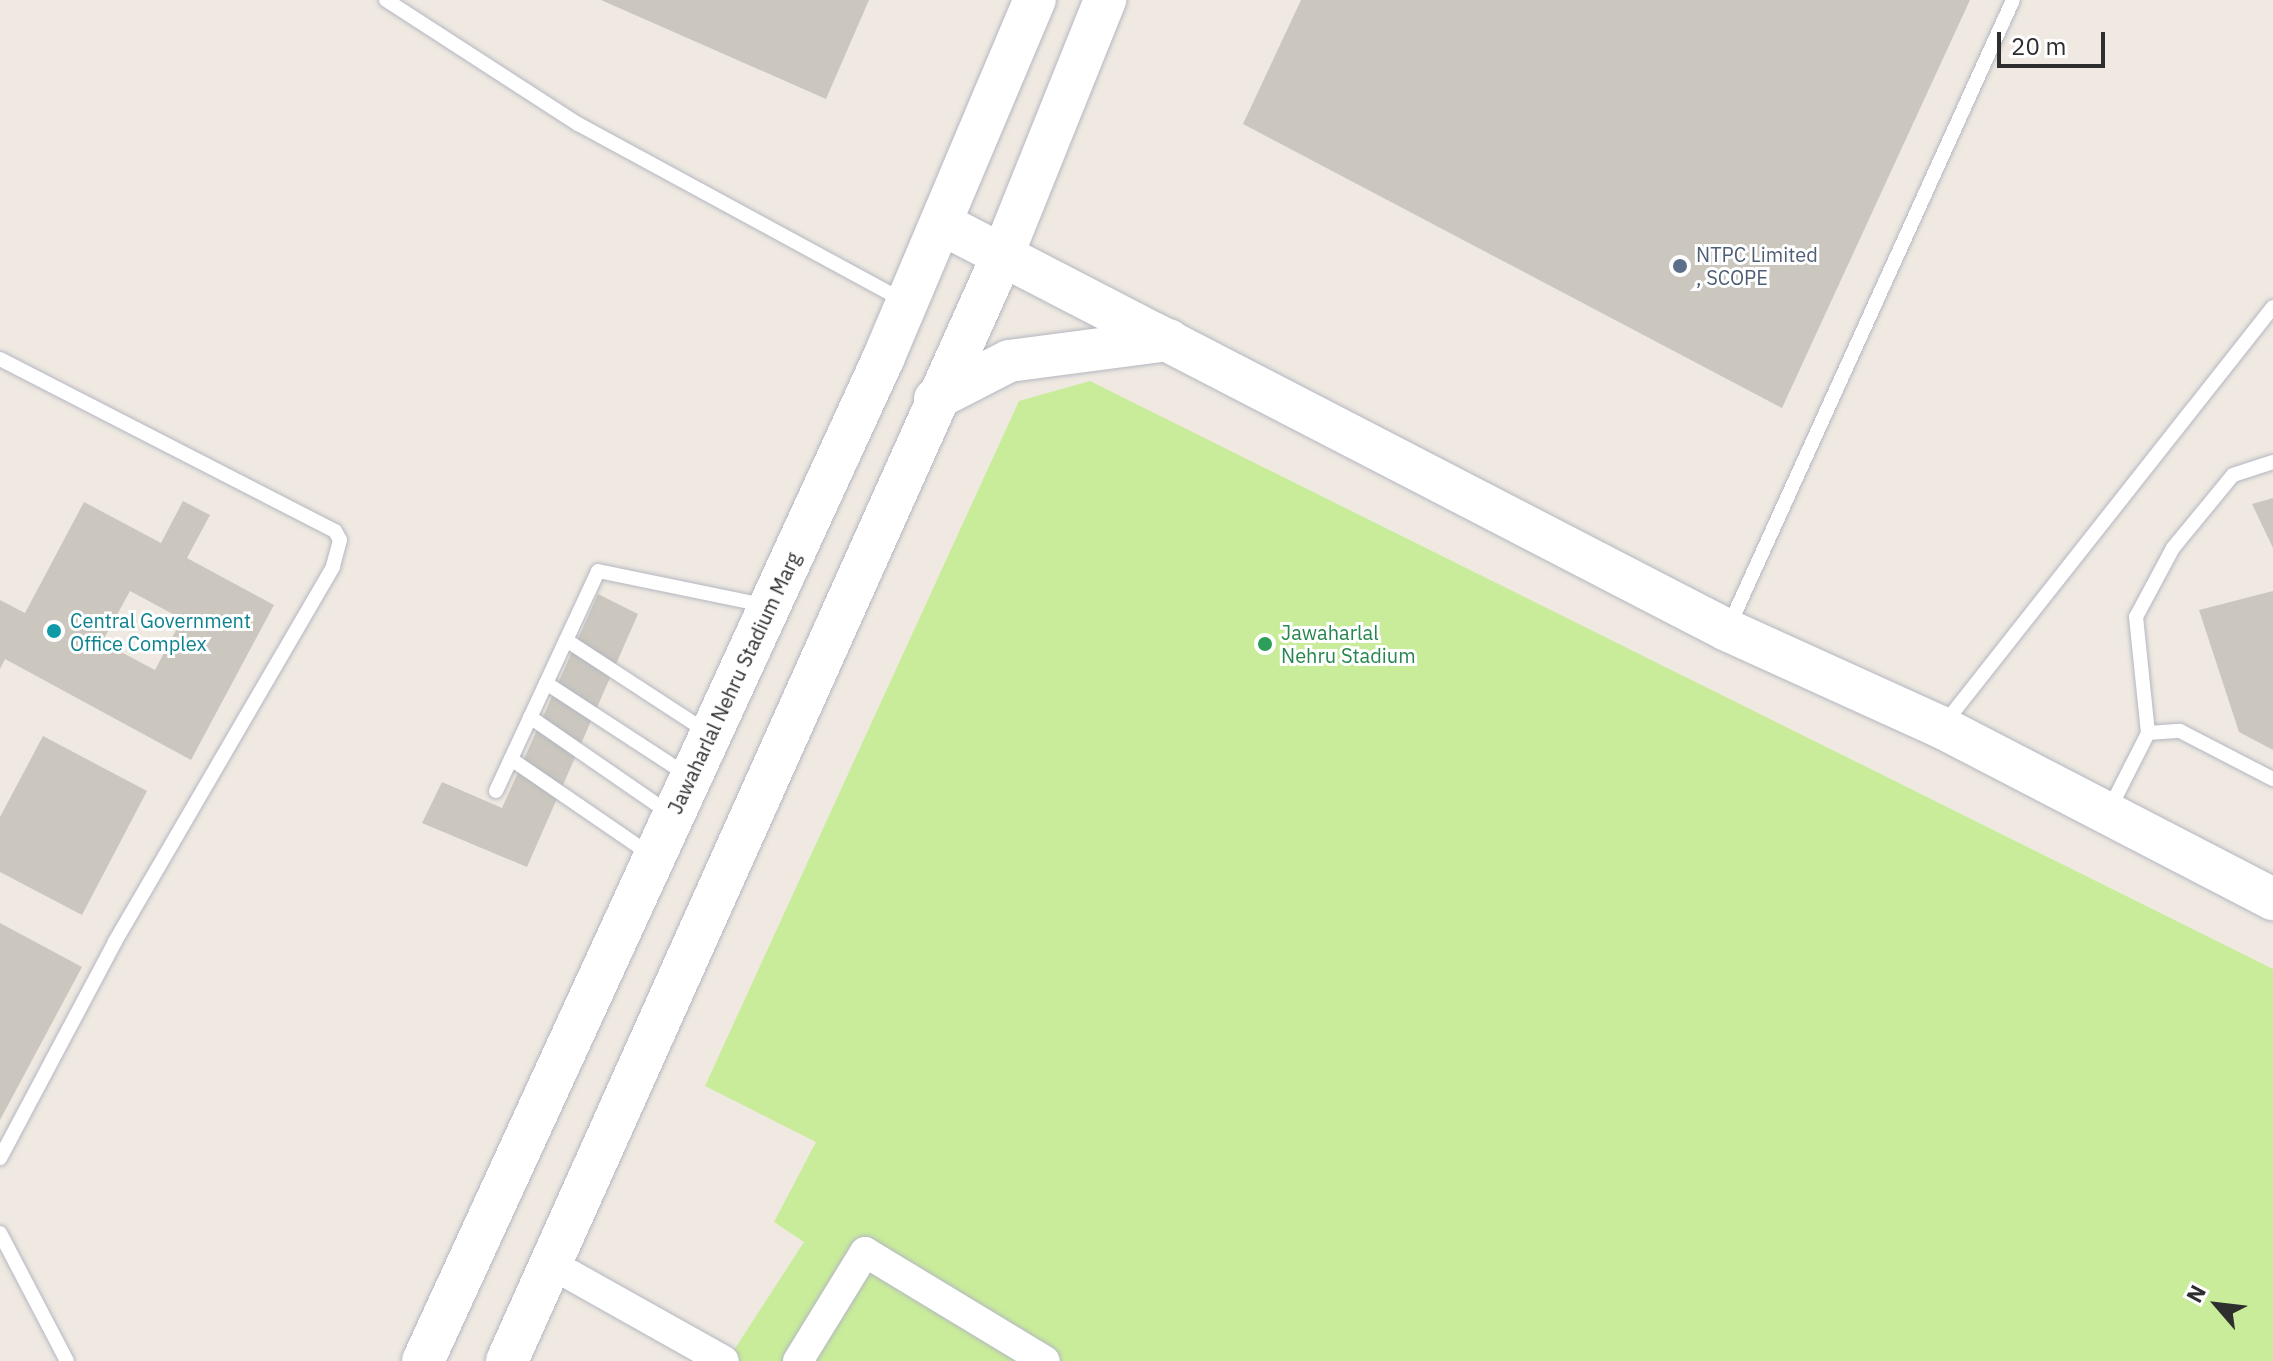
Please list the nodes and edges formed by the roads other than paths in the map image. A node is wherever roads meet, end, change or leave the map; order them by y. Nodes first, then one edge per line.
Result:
1 (386, 0) edge
2 (1035, 0) edge
3 (1105, 0) edge
4 (2013, 0) edge
5 (942, 224) junction
6 (1003, 254) junction
7 (908, 304) junction
8 (2273, 307) edge
9 (1169, 340) junction
10 (0, 359) edge
11 (935, 399) junction
12 (2273, 462) edge
13 (769, 606) junction
14 (1727, 630) junction
15 (566, 640) junction
16 (546, 683) junction
17 (530, 717) junction
18 (1941, 727) junction
19 (2148, 733) junction
20 (710, 735) junction
21 (511, 759) junction
22 (691, 777) junction
23 (2273, 779) edge
24 (496, 791) dead end
25 (2107, 814) junction
26 (673, 815) junction
27 (654, 857) junction
28 (2273, 899) edge
29 (0, 1158) edge
30 (0, 1233) edge
31 (551, 1264) junction
32 (67, 1361) edge
33 (423, 1361) edge
34 (507, 1361) edge
35 (724, 1361) edge
36 (798, 1361) edge
37 (1045, 1361) edge

1 - 7 lane
2 - 5 street, Jawaharlal Nehru Stadium Marg
3 - 6 street
4 - 14 lane
5 - 6 street
5 - 7 street, Jawaharlal Nehru Stadium Marg
6 - 9 street
6 - 11 street
7 - 13 street, Jawaharlal Nehru Stadium Marg
8 - 18 lane
9 - 11 street
9 - 14 street
10 - 29 lane
11 - 31 street
12 - 19 lane
13 - 15 lane
13 - 20 street, Jawaharlal Nehru Stadium Marg
14 - 18 street
15 - 16 lane
15 - 20 lane
16 - 17 lane
16 - 22 lane
17 - 21 lane
17 - 26 lane
18 - 25 street
19 - 23 lane
19 - 25 lane
20 - 22 street, Jawaharlal Nehru Stadium Marg
21 - 24 lane
21 - 27 lane
22 - 26 street, Jawaharlal Nehru Stadium Marg
25 - 28 street
26 - 27 street, Jawaharlal Nehru Stadium Marg
27 - 33 street, Jawaharlal Nehru Stadium Marg
30 - 32 lane
31 - 34 street
31 - 35 street
36 - 37 street

